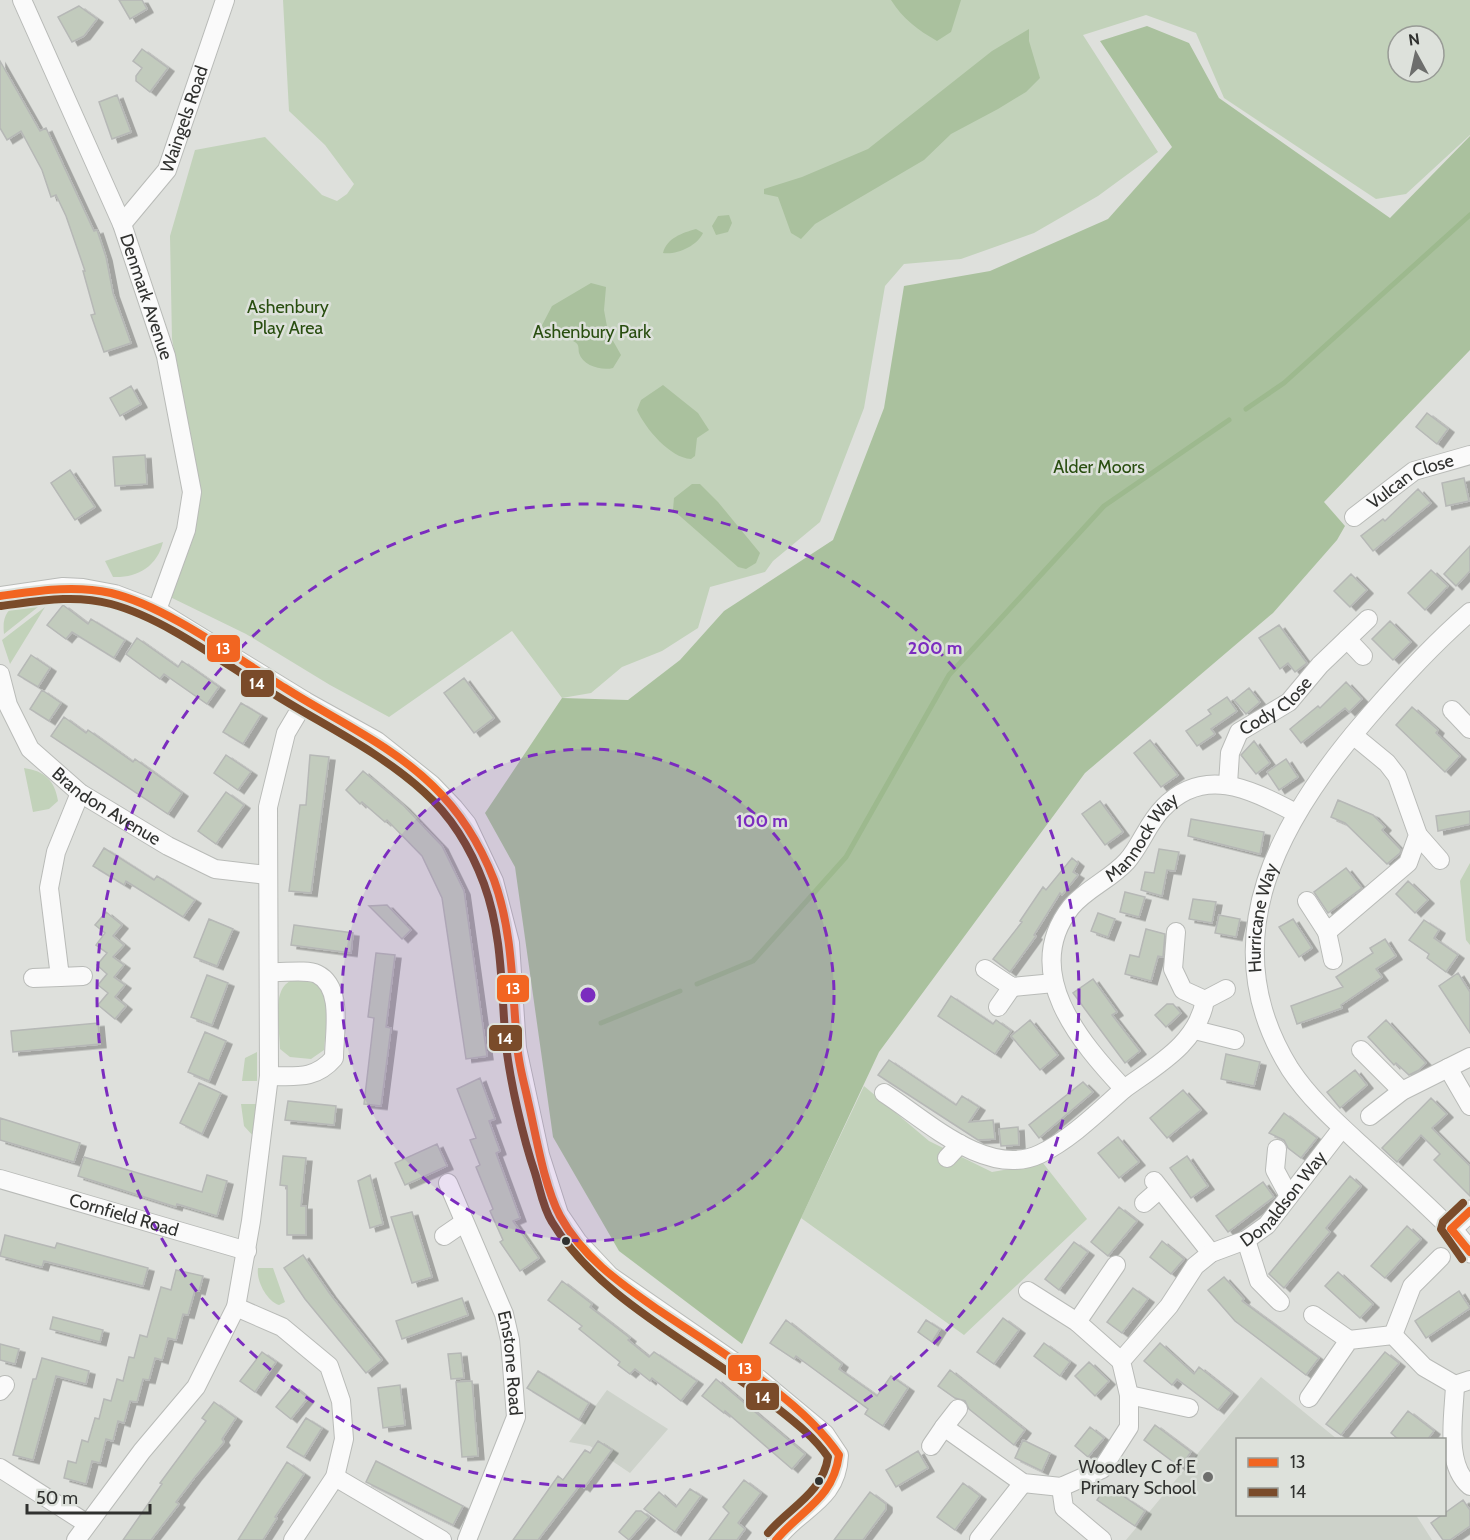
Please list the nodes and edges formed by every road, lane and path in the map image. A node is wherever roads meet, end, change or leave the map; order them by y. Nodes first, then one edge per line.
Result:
1 (22, 0) edge
2 (225, 0) edge
3 (122, 224) junction
4 (1470, 455) edge
5 (1354, 517) dead end
6 (0, 596) edge
7 (157, 610) junction
8 (1470, 612) edge
9 (1368, 619) dead end
10 (1347, 639) junction
11 (1363, 656) dead end
12 (0, 674) edge
13 (305, 701) junction
14 (1452, 710) dead end
15 (1470, 729) edge
16 (1353, 735) junction
17 (1228, 784) junction
18 (81, 793) junction
19 (1296, 813) junction
20 (1418, 835) junction
21 (1440, 860) dead end
22 (267, 875) junction
23 (1306, 901) dead end
24 (1176, 932) dead end
25 (1327, 932) junction
26 (1333, 960) dead end
27 (985, 969) dead end
28 (270, 972) junction
29 (83, 976) dead end
30 (60, 977) junction
31 (33, 978) dead end
32 (1054, 983) junction
33 (1012, 987) junction
34 (1226, 989) dead end
35 (1205, 1000) junction
36 (998, 1007) dead end
37 (1195, 1030) junction
38 (1235, 1040) dead end
39 (1360, 1050) dead end
40 (1470, 1057) edge
41 (1448, 1068) junction
42 (269, 1076) junction
43 (1124, 1089) junction
44 (1402, 1092) junction
45 (884, 1093) dead end
46 (1470, 1106) edge
47 (1370, 1116) dead end
48 (1342, 1128) junction
49 (960, 1144) junction
50 (1276, 1149) dead end
51 (947, 1158) dead end
52 (0, 1179) edge
53 (448, 1183) dead end
54 (1289, 1196) junction
55 (1144, 1203) dead end
56 (1470, 1211) edge
57 (463, 1223) junction
58 (1451, 1229) junction
59 (444, 1236) dead end
60 (1246, 1240) junction
61 (247, 1251) junction
62 (1470, 1252) edge
63 (1211, 1253) junction
64 (1441, 1257) dead end
65 (1116, 1265) dead end
66 (1028, 1291) dead end
67 (1280, 1302) dead end
68 (236, 1307) junction
69 (1313, 1315) dead end
70 (1077, 1322) junction
71 (1393, 1335) junction
72 (1349, 1341) junction
73 (1121, 1361) junction
74 (1462, 1382) edge
75 (1129, 1395) junction
76 (1309, 1398) dead end
77 (1189, 1408) dead end
78 (958, 1409) dead end
79 (944, 1427) junction
80 (931, 1446) dead end
81 (1449, 1453) edge
82 (0, 1467) edge
83 (335, 1477) junction
84 (1023, 1483) junction
85 (1470, 1486) edge
86 (1061, 1487) junction
87 (86, 1523) junction
88 (979, 1539) edge
89 (76, 1540) edge
90 (292, 1540) edge
91 (442, 1540) edge
92 (467, 1540) edge
93 (776, 1540) edge
94 (1102, 1540) edge

1 - 3 street, Denmark Avenue
2 - 3 street, Waingels Road
3 - 7 street, Denmark Avenue
4 - 5 street, Vulcan Close
6 - 7 street
7 - 13 street
8 - 16 street, Hurricane Way
9 - 10 street, Cody Close
10 - 11 street
10 - 17 street, Cody Close
12 - 18 street, Brandon Avenue
13 - 22 street
13 - 93 street
14 - 15 street
16 - 19 street, Hurricane Way
16 - 20 street
17 - 19 street, Mannock Way
17 - 32 street, Mannock Way
18 - 22 street, Brandon Avenue
18 - 30 street
19 - 48 street, Hurricane Way
20 - 21 street
20 - 25 street
22 - 28 street
23 - 25 street
24 - 35 street
25 - 26 street
27 - 33 street
28 - 42 street
28 - 42 street
29 - 30 street
30 - 31 street
32 - 33 street
32 - 43 street, Mannock Way
33 - 36 street
34 - 35 street
35 - 37 street
37 - 38 street
37 - 43 street
39 - 44 street
40 - 41 street
41 - 44 street
41 - 46 street
42 - 61 street
43 - 49 street
44 - 47 street
45 - 49 street
48 - 54 street, Donaldson Way
48 - 58 street, Hurricane Way
49 - 51 street
50 - 54 street
52 - 61 street, Cornfield Road
53 - 57 street, Enstone Road
54 - 60 street, Donaldson Way
55 - 63 street
56 - 58 street
57 - 59 street
57 - 92 street, Enstone Road
58 - 62 street, Hurricane Way
60 - 63 street, Donaldson Way
60 - 67 street
61 - 68 street
63 - 73 street, Donaldson Way
64 - 71 street
65 - 70 street
66 - 70 street
68 - 83 street
68 - 87 street
69 - 72 street
70 - 73 street
71 - 72 street
71 - 74 street
72 - 76 street
73 - 75 street
74 - 81 street
75 - 77 street
75 - 86 street
78 - 79 street
79 - 80 street
79 - 84 street
81 - 85 street
82 - 87 street
83 - 90 street
83 - 91 street
84 - 86 street
84 - 88 street
86 - 94 street
87 - 89 street

